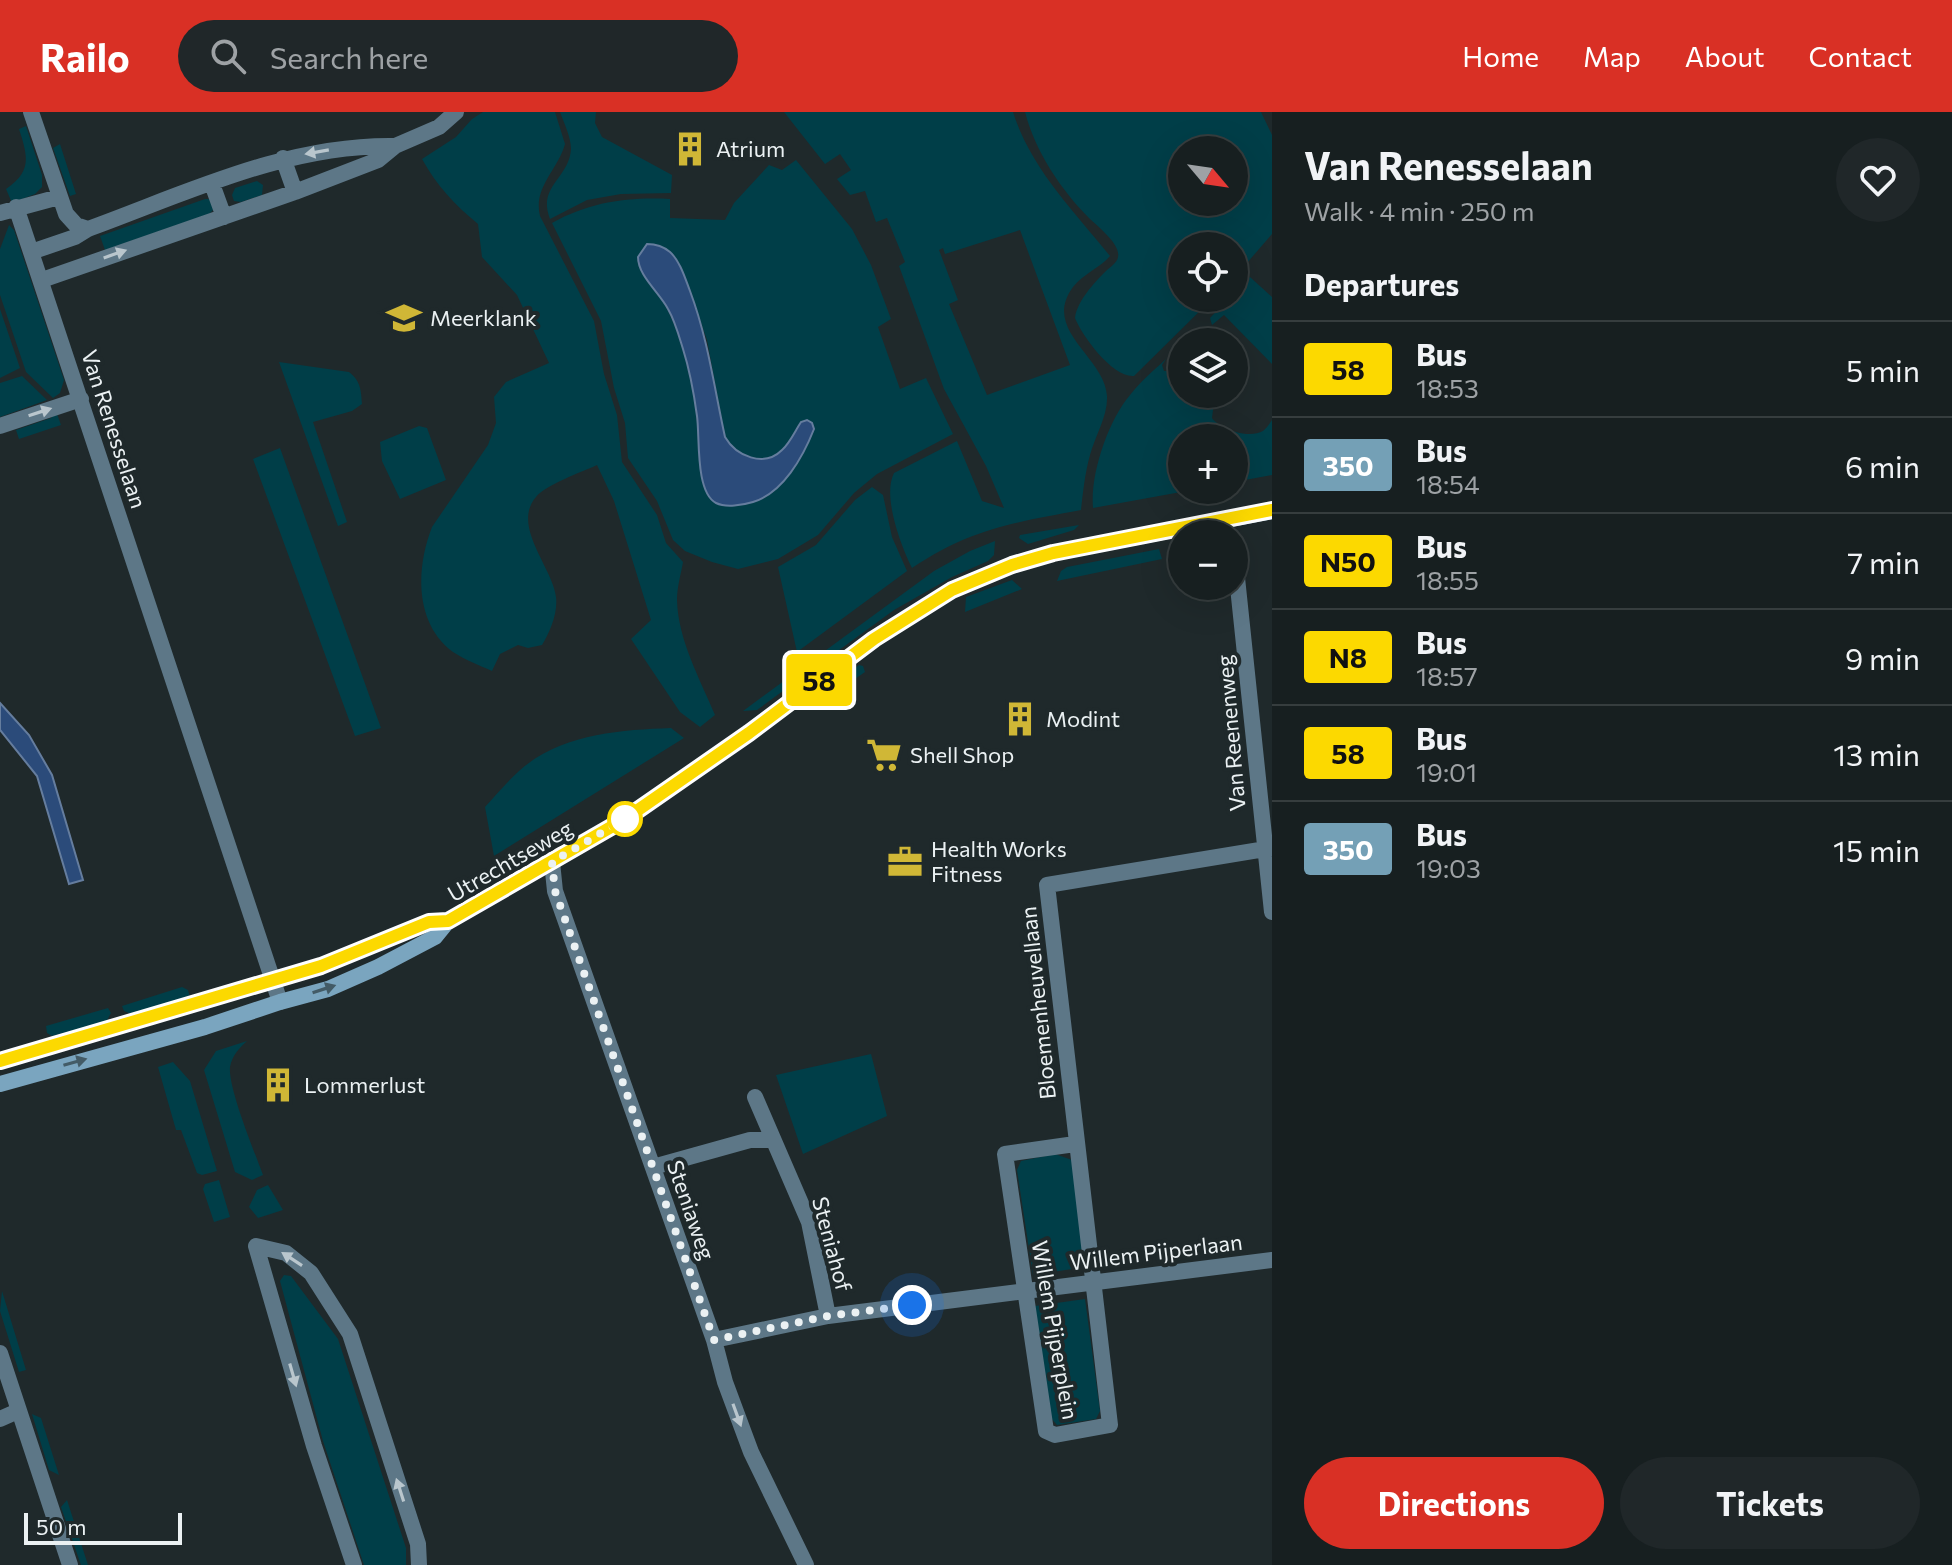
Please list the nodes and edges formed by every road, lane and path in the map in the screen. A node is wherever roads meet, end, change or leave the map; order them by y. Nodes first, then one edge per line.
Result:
1 (31, 112) edge
2 (456, 112) edge
3 (395, 146) junction
4 (283, 158) junction
5 (212, 184) junction
6 (295, 192) junction
7 (59, 197) junction
8 (8, 210) edge
9 (224, 217) junction
10 (88, 229) junction
11 (31, 252) junction
12 (42, 280) junction
13 (81, 399) junction
14 (0, 426) edge
15 (1272, 511) edge
16 (1247, 520) edge
17 (1168, 536) edge
18 (1240, 600) edge
19 (1268, 849) edge
20 (552, 862) junction
21 (1272, 912) edge
22 (448, 921) junction
23 (273, 979) junction
24 (280, 1002) junction
25 (0, 1061) edge
26 (0, 1084) edge
27 (755, 1097) dead end
28 (773, 1140) junction
29 (1075, 1144) junction
30 (653, 1167) junction
31 (1272, 1260) edge
32 (1095, 1282) junction
33 (1023, 1290) junction
34 (828, 1316) junction
35 (714, 1340) junction
36 (0, 1353) edge
37 (18, 1411) junction
38 (0, 1419) edge
39 (70, 1565) edge
40 (354, 1565) edge
41 (419, 1565) edge
42 (806, 1565) edge

1 - 7 street
2 - 3 street
3 -> 4 street
3 - 6 street
4 - 5 street
4 - 6 street
5 - 9 street
5 - 10 street
6 - 9 street
7 - 8 street
7 - 10 street
8 - 11 street, Van Renesselaan
12 -> 9 street
10 - 11 street
11 - 12 street, Van Renesselaan
12 - 13 street, Van Renesselaan
14 -> 13 street
13 - 23 street, Van Renesselaan
15 - 16 main road, Utrechtseweg
17 - 20 main road, Utrechtseweg
18 - 19 street, Van Reenenweg
19 - 21 street, Van Reenenweg
19 - 29 street, Bloemenheuvellaan
20 - 22 main road, Utrechtseweg
20 - 30 street, Steniaweg
22 - 23 main road, Utrechtseweg
24 -> 22 main road, Utrechtseweg
23 - 24 street, Van Renesselaan
23 - 25 main road, Utrechtseweg
26 -> 24 main road, Utrechtseweg
27 - 28 street, Steniahof
28 - 30 street
28 - 34 street, Steniahof
29 - 32 street, Willem Pijperplein
29 - 33 street, Willem Pijperplein
30 - 35 street, Steniaweg
31 - 32 street, Willem Pijperlaan
32 - 33 street, Willem Pijperlaan
32 - 33 street, Willem Pijperplein
33 - 34 street, Willem Pijperlaan
34 - 35 street, Willem Pijperlaan
35 -> 42 street, Steniaweg
36 - 37 street
37 - 38 street
37 - 39 street
41 -> 40 street

